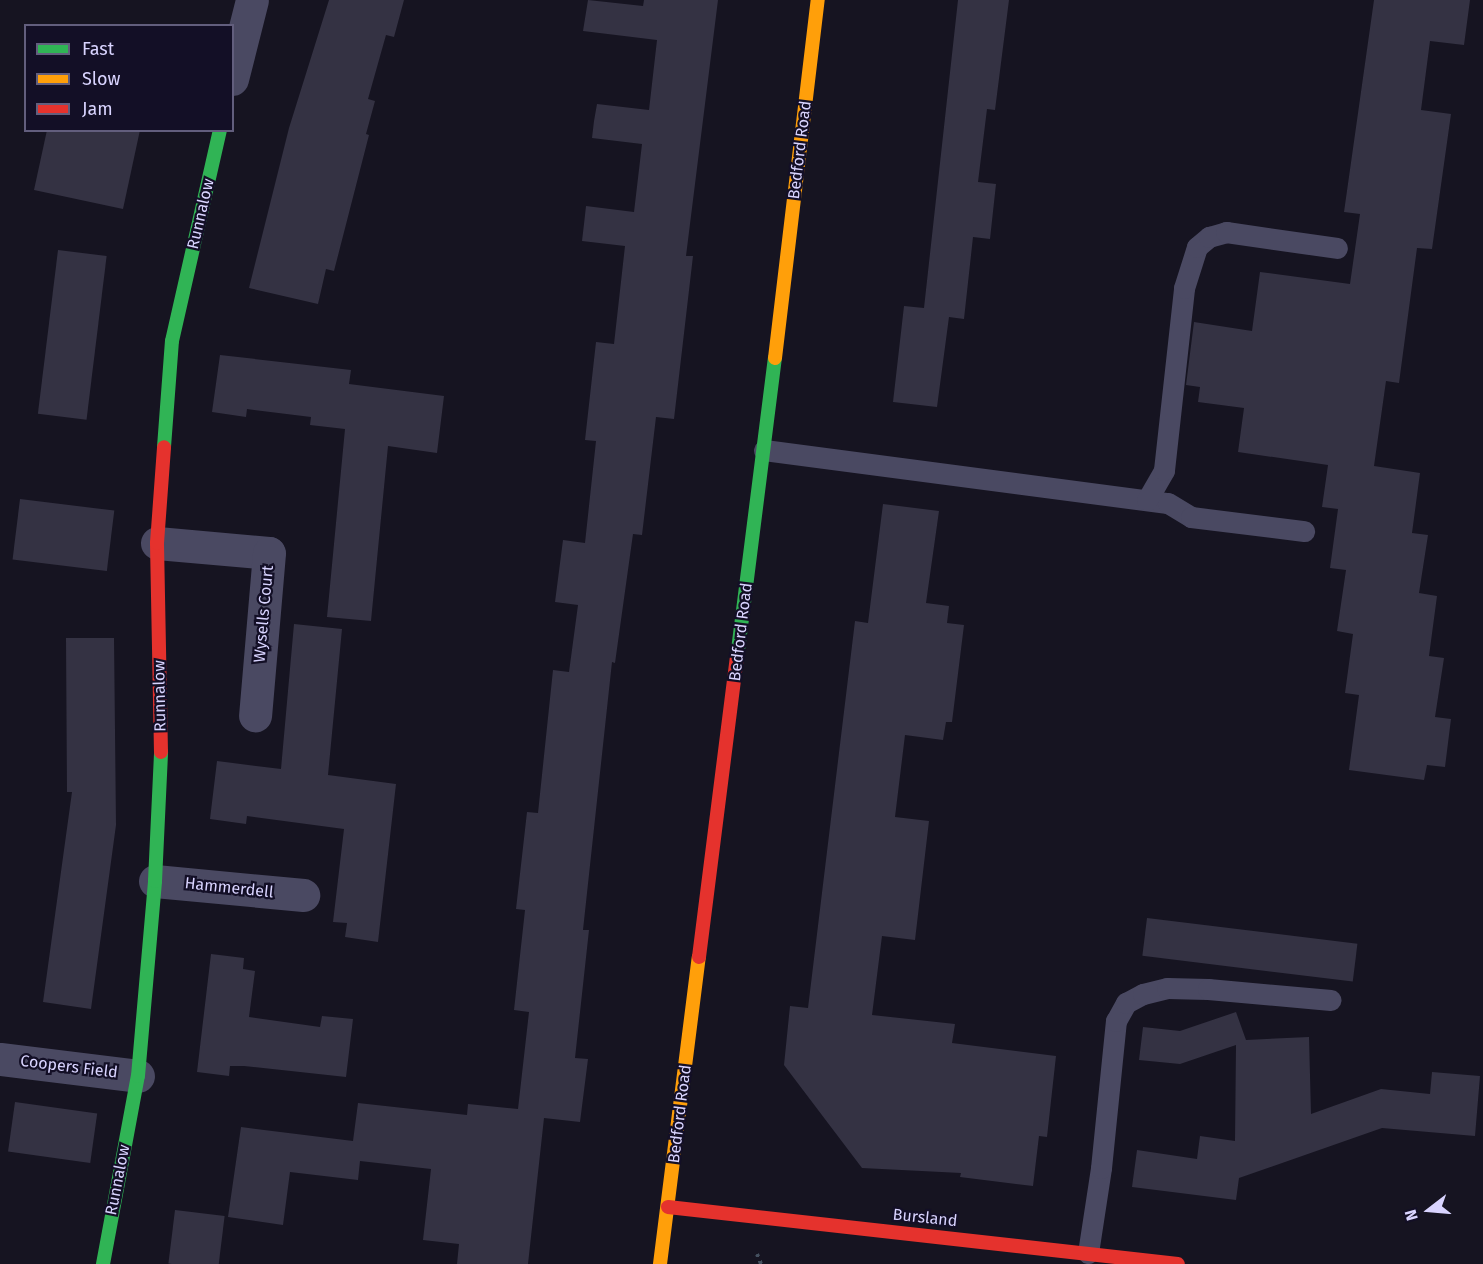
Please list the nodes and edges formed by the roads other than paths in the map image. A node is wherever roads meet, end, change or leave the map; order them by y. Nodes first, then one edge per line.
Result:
1 (252, 0) edge
2 (818, 0) edge
3 (234, 71) edge
4 (220, 132) edge
5 (1337, 248) dead end
6 (764, 450) junction
7 (1147, 500) junction
8 (1304, 531) dead end
9 (157, 543) junction
10 (255, 715) dead end
11 (155, 881) junction
12 (303, 895) dead end
13 (1331, 1000) dead end
14 (0, 1059) edge
15 (138, 1076) junction
16 (668, 1207) junction
17 (1088, 1253) junction
18 (1052, 1256) edge
19 (103, 1264) edge
20 (660, 1264) edge
21 (1178, 1264) edge

1 - 3 street
2 - 6 street, Bedford Road
4 - 9 street, Runnalow
5 - 7 lane
6 - 7 lane
6 - 16 street, Bedford Road
7 - 8 lane
9 - 10 street, Wysells Court
9 - 11 street, Runnalow
11 - 12 street, Hammerdell
11 - 15 street, Runnalow
13 - 17 lane
14 - 15 street, Coopers Field
15 - 19 street, Runnalow
16 - 18 street, Bursland
16 - 20 street, Bedford Road
17 - 18 street, Bursland
17 - 21 street, Bursland

